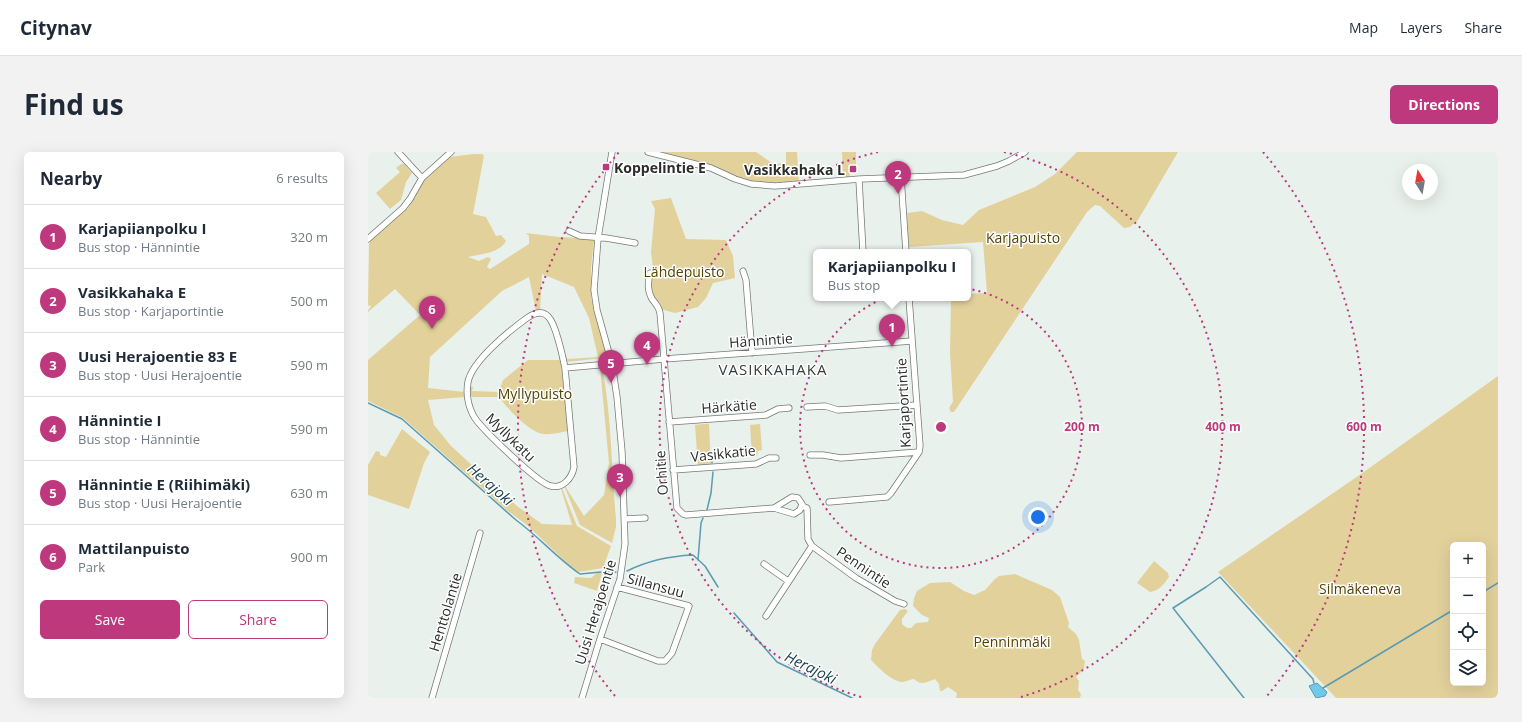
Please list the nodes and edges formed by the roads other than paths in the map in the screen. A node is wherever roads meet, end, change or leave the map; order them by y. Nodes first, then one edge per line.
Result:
1 (398, 152) edge
2 (451, 152) edge
3 (612, 152) edge
4 (648, 152) edge
5 (1025, 152) edge
6 (901, 177) junction
7 (422, 178) junction
8 (859, 180) junction
9 (569, 231) dead end
10 (598, 238) junction
11 (368, 239) edge
12 (635, 243) dead end
13 (862, 249) edge
14 (906, 249) edge
15 (743, 271) dead end
16 (650, 273) dead end
17 (909, 301) edge
18 (912, 341) junction
19 (752, 353) junction
20 (664, 359) junction
21 (612, 364) junction
22 (564, 368) junction
23 (917, 405) junction
24 (807, 407) dead end
25 (789, 408) dead end
26 (669, 422) junction
27 (919, 452) junction
28 (810, 455) dead end
29 (776, 458) dead end
30 (673, 470) junction
31 (829, 502) dead end
32 (802, 506) junction
33 (774, 508) junction
34 (625, 518) junction
35 (646, 518) dead end
36 (480, 533) dead end
37 (812, 546) junction
38 (764, 564) dead end
39 (788, 581) junction
40 (617, 587) junction
41 (904, 604) dead end
42 (766, 616) dead end
43 (600, 639) junction
44 (432, 698) edge
45 (582, 698) edge

1 - 7 street
2 - 7 street
3 - 10 street, Uusi Herajoentie
4 - 8 street
5 - 6 street
6 - 8 street
6 - 14 street
7 - 11 street
8 - 13 street
9 - 10 street
10 - 12 street
10 - 21 street, Uusi Herajoentie
15 - 19 street
16 - 20 street, Orhitie
17 - 18 street, Karjaportintie
18 - 19 street, Hännintie
18 - 23 street, Karjaportintie
19 - 20 street, Hännintie
20 - 21 street, Hännintie
20 - 26 street, Orhitie
21 - 22 street
21 - 34 street, Uusi Herajoentie
22 - 22 street, Myllykatu
23 - 24 street
23 - 27 street, Karjaportintie
25 - 26 street, Härkätie
26 - 30 street, Orhitie
27 - 28 street
27 - 31 street, Karjaportintie
29 - 30 street, Vasikkatie
30 - 33 street, Orhitie
32 - 33 street, Orhitie
32 - 33 street, Orhitie
32 - 37 street
34 - 35 street
34 - 40 street, Uusi Herajoentie
36 - 44 street, Henttolantie
37 - 39 street
37 - 41 street, Pennintie
38 - 39 street
39 - 42 street
40 - 43 street, Uusi Herajoentie
40 - 43 street, Sillansuu
43 - 45 street, Uusi Herajoentie

